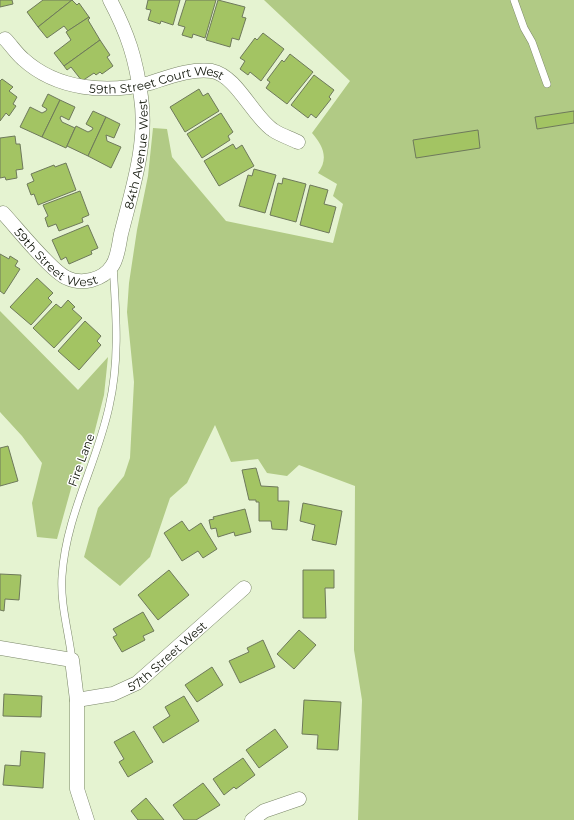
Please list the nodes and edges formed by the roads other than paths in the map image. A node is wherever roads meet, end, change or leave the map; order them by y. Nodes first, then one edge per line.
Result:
1 (110, 0) edge
2 (514, 0) edge
3 (5, 38) dead end
4 (547, 84) dead end
5 (139, 86) junction
6 (298, 142) dead end
7 (3, 213) dead end
8 (113, 265) junction
9 (244, 588) dead end
10 (0, 648) edge
11 (72, 660) junction
12 (77, 700) junction
13 (299, 799) dead end
14 (87, 820) edge
15 (252, 820) edge

1 - 5 street, 84th Avenue West
2 - 4 lane
3 - 5 street, 59th Street Court West
5 - 6 street, 59th Street Court West
5 - 8 street, 84th Avenue West
7 - 8 street, 59th Street West
8 - 11 lane, Fire Lane
9 - 12 street, 57th Street West
10 - 11 street
11 - 12 street
12 - 14 street
13 - 15 street

